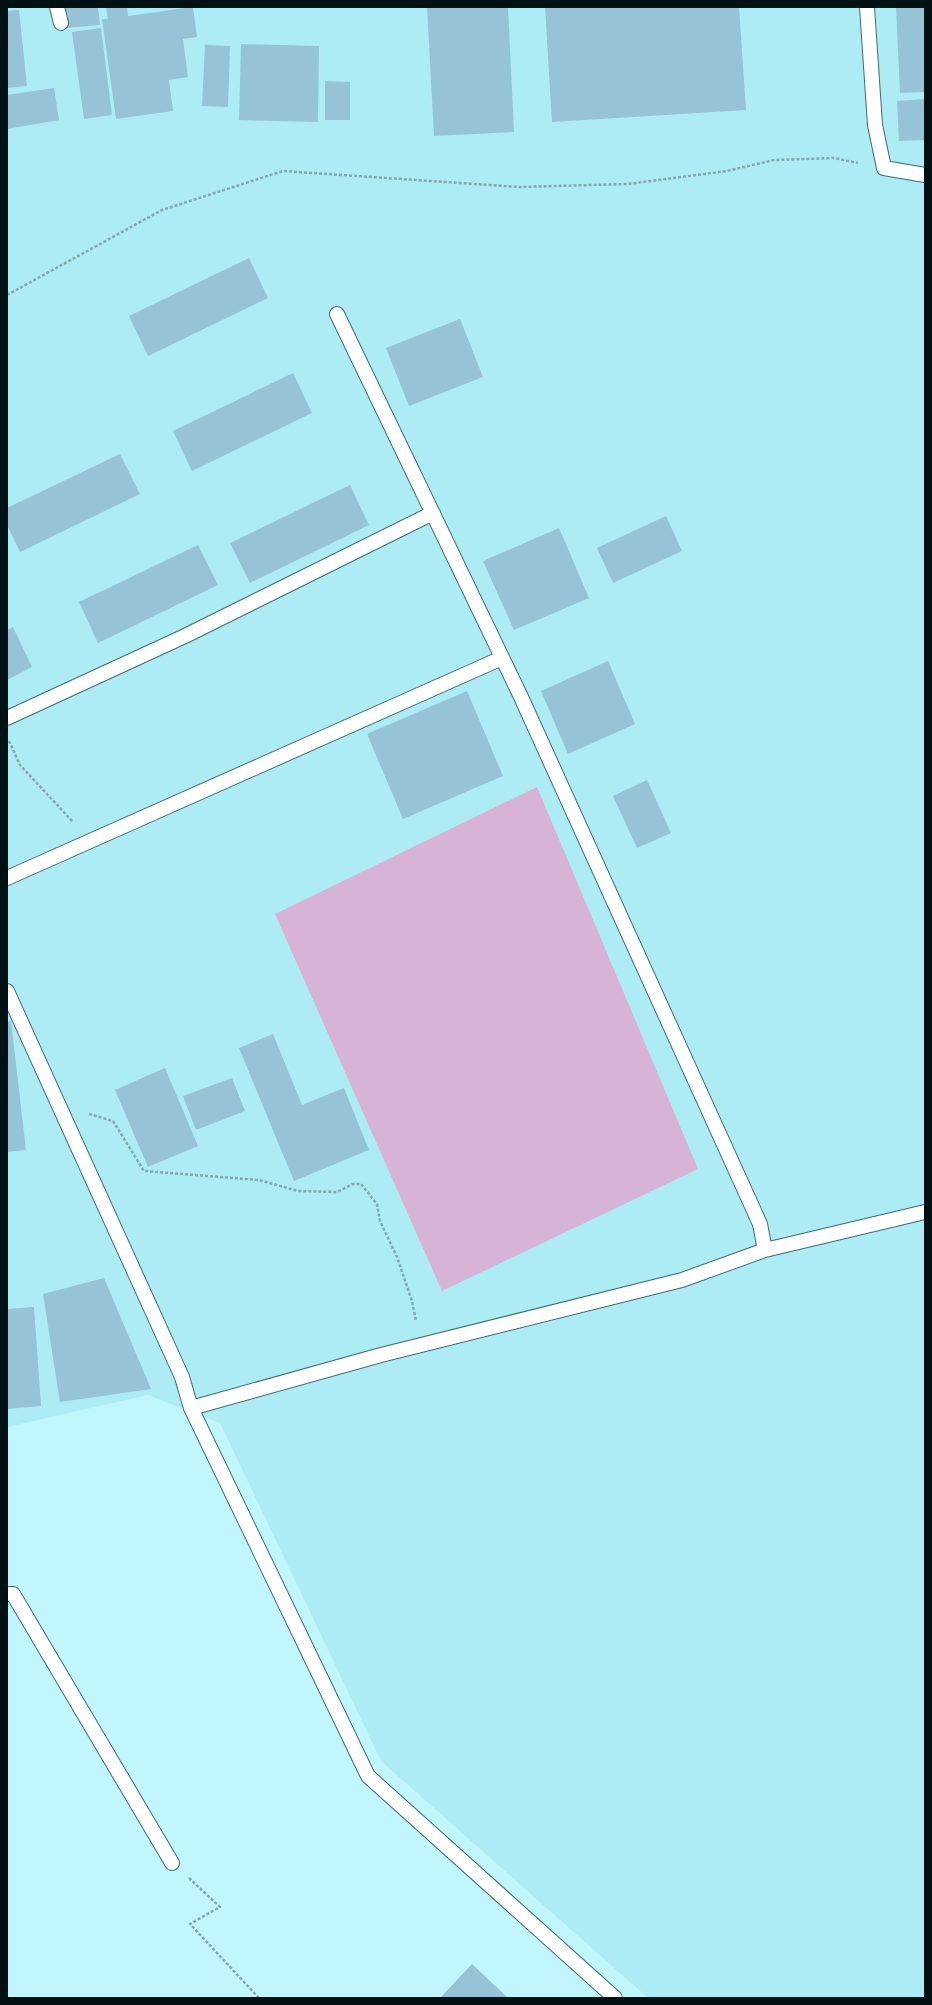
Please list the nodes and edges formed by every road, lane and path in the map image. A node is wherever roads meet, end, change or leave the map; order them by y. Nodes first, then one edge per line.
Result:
1 (57, 7) edge
2 (867, 7) edge
3 (61, 24) dead end
4 (884, 168) junction
5 (925, 175) edge
6 (7, 295) edge
7 (337, 314) dead end
8 (433, 513) junction
9 (502, 658) junction
10 (7, 718) edge
11 (7, 737) edge
12 (91, 842) junction
13 (7, 878) edge
14 (7, 991) edge
15 (59, 1106) junction
16 (925, 1212) edge
17 (765, 1250) junction
18 (421, 1346) junction
19 (191, 1408) junction
20 (7, 1594) edge
21 (172, 1863) joint
22 (259, 1998) edge
23 (615, 1998) edge

1 - 3 lane
2 - 4 lane
4 - 5 lane
4 - 6 path
7 - 8 lane
8 - 9 lane
8 - 10 lane
9 - 12 lane
9 - 17 lane
11 - 12 path
12 - 13 lane
14 - 15 lane
15 - 18 path
15 - 19 lane
16 - 17 lane
17 - 18 lane
18 - 19 lane
19 - 23 lane
20 - 21 lane
21 - 22 path

